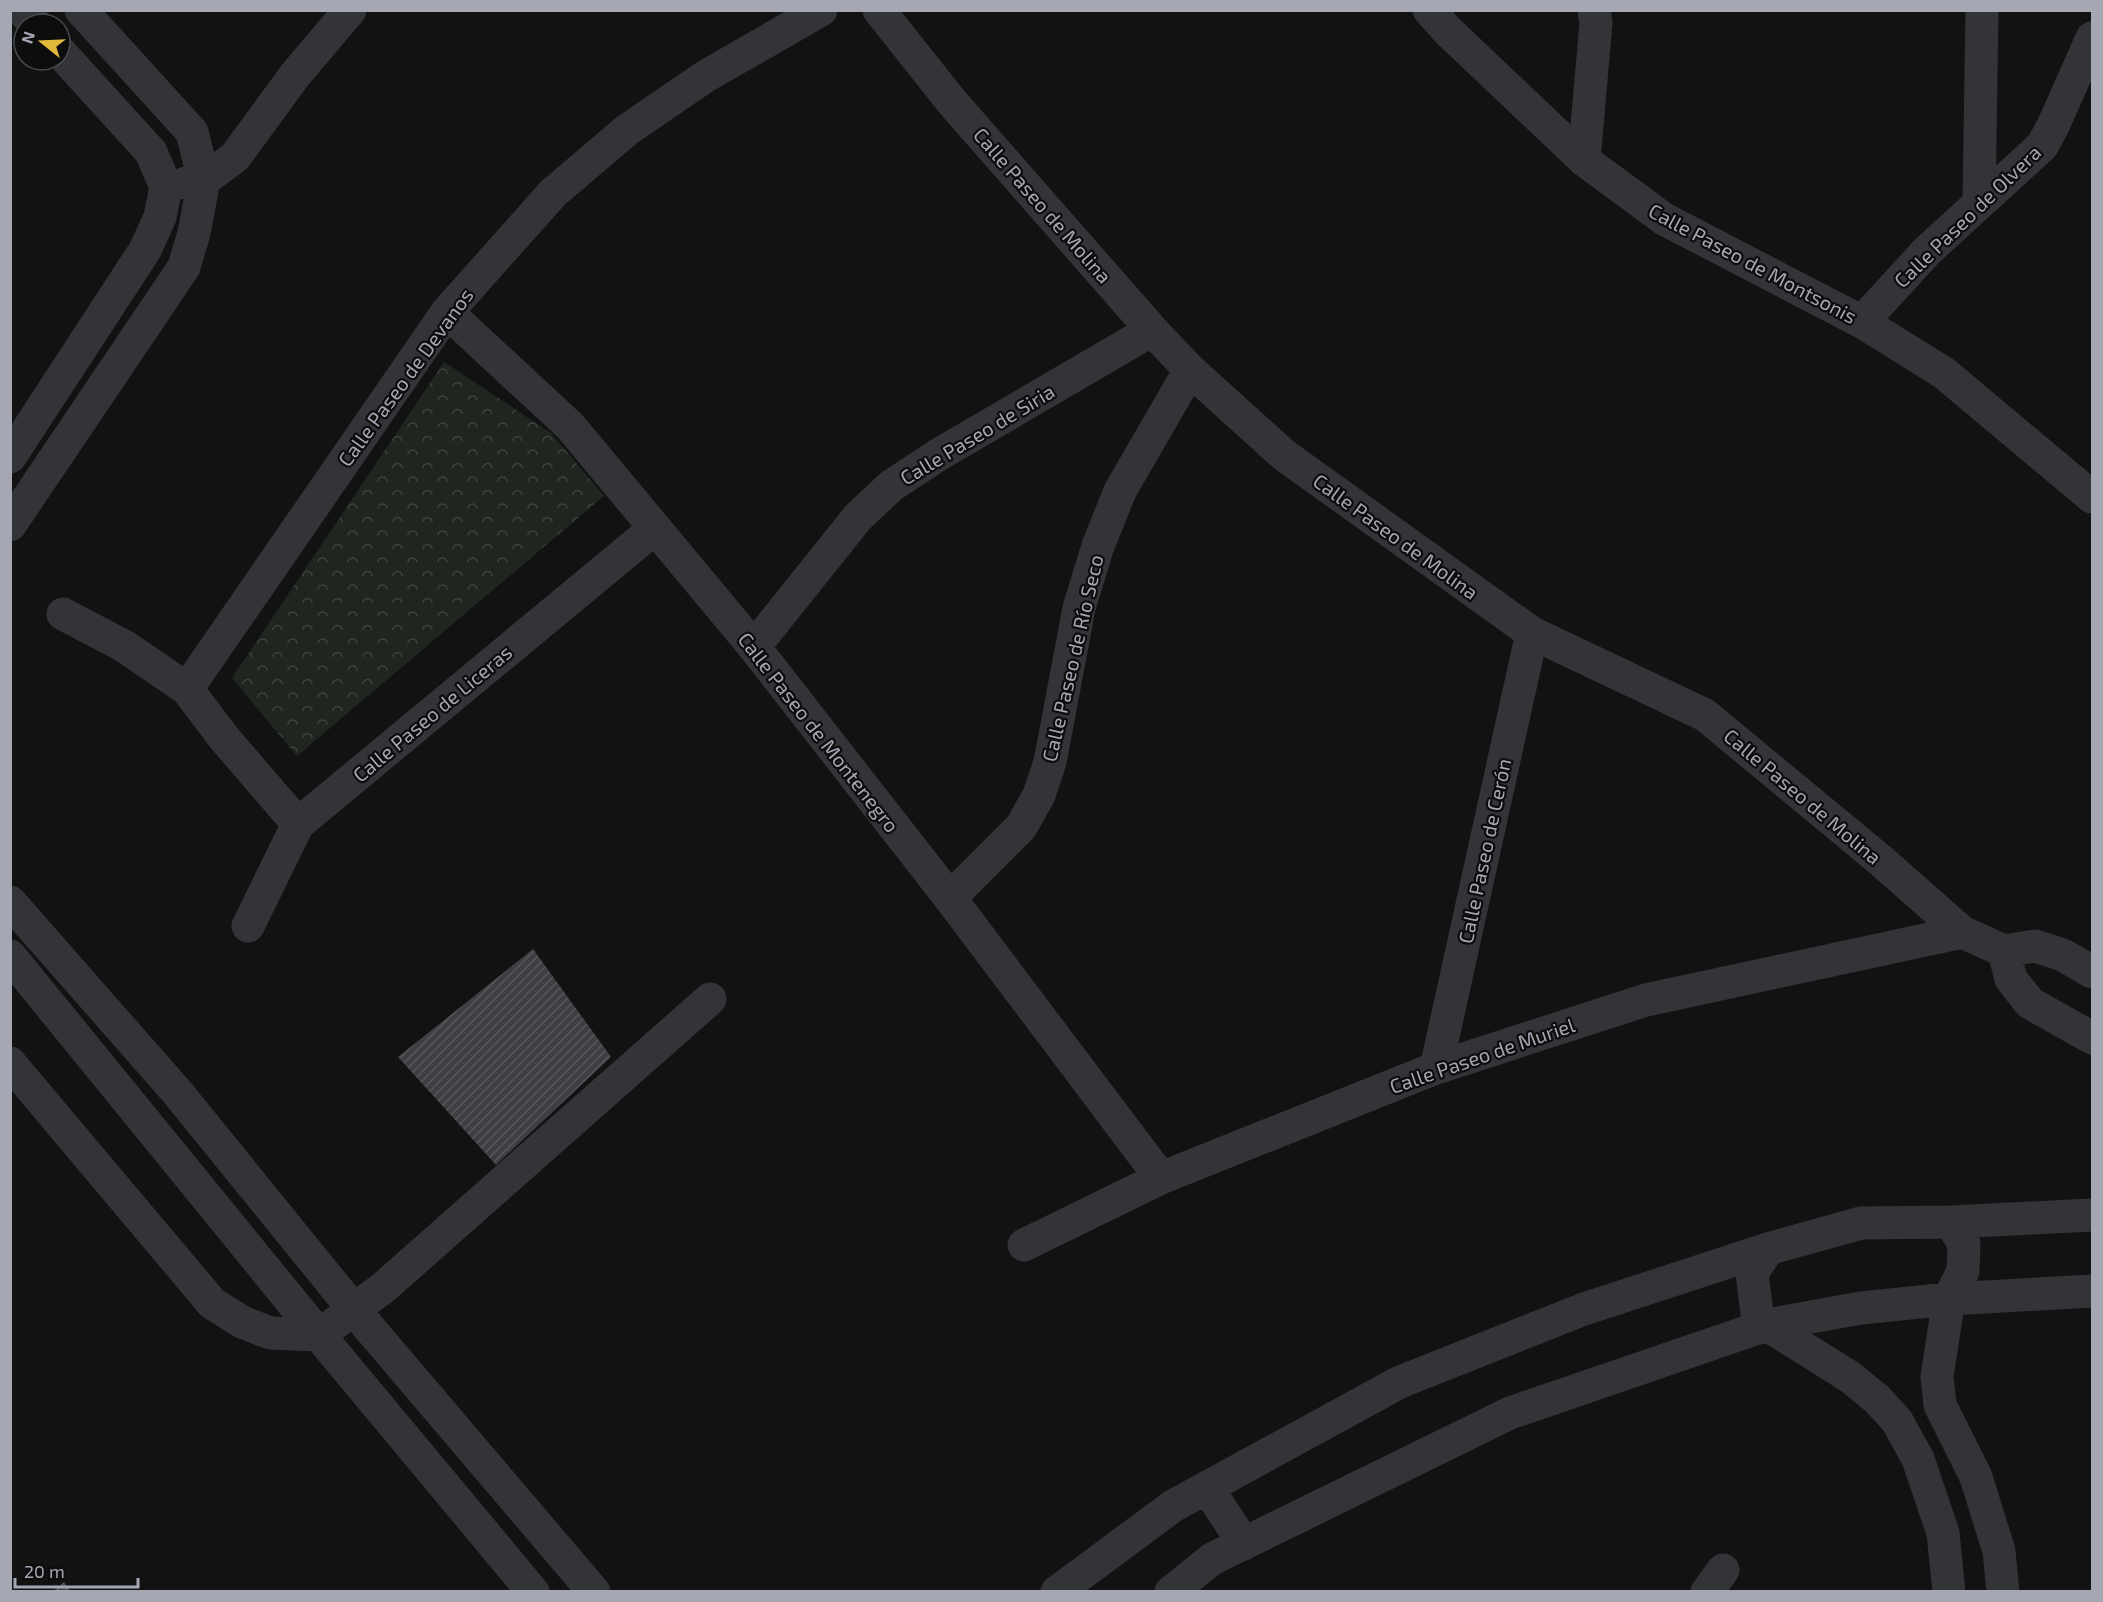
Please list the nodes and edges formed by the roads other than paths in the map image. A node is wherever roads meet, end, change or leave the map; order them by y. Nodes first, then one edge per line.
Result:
1 (81, 10) edge
2 (350, 10) edge
3 (821, 10) edge
4 (879, 10) edge
5 (1429, 10) edge
6 (1594, 10) edge
7 (1982, 10) edge
8 (2092, 38) edge
9 (72, 65) edge
10 (1584, 160) junction
11 (204, 180) junction
12 (166, 187) junction
13 (1979, 202) junction
14 (447, 312) junction
15 (1862, 322) junction
16 (1152, 330) junction
17 (1190, 370) junction
18 (10, 457) edge
19 (2092, 497) edge
20 (10, 525) edge
21 (654, 529) junction
22 (63, 614) dead end
23 (1532, 633) junction
24 (754, 647) junction
25 (187, 689) junction
26 (298, 824) junction
27 (950, 898) junction
28 (10, 902) edge
29 (248, 926) dead end
30 (1962, 932) junction
31 (2004, 951) junction
32 (10, 956) edge
33 (2092, 972) edge
34 (710, 999) dead end
35 (2092, 1038) edge
36 (10, 1063) edge
37 (1436, 1068) junction
38 (1161, 1178) junction
39 (2092, 1215) edge
40 (1952, 1222) junction
41 (1024, 1245) dead end
42 (1768, 1249) junction
43 (2092, 1291) edge
44 (1949, 1299) junction
45 (354, 1310) junction
46 (1767, 1325) junction
47 (319, 1335) junction
48 (1207, 1487) junction
49 (1244, 1544) junction
50 (533, 1592) edge
51 (594, 1592) edge
52 (1057, 1592) edge
53 (1171, 1592) edge
54 (1949, 1592) edge
55 (2003, 1592) edge

1 - 11 street
2 - 11 street
3 - 14 street, Calle Paseo de Devanos
4 - 16 street, Calle Paseo de Molina
5 - 10 street, Calle Paseo de Montsonis
6 - 10 street
7 - 13 street
8 - 13 street, Calle Paseo de Olvera
9 - 12 street
10 - 15 street, Calle Paseo de Montsonis
11 - 12 street
11 - 20 street
12 - 18 street
13 - 15 street, Calle Paseo de Olvera
14 - 21 street, Calle Paseo de Montenegro
14 - 25 street, Calle Paseo de Devanos
15 - 19 street, Calle Paseo de Montsonis
16 - 17 street, Calle Paseo de Molina
16 - 24 street, Calle Paseo de Siria
17 - 23 street, Calle Paseo de Molina
17 - 27 street, Calle Paseo de Río Seco
21 - 24 street, Calle Paseo de Montenegro
21 - 26 street, Calle Paseo de Liceras
22 - 25 street
23 - 30 street, Calle Paseo de Molina
23 - 37 street, Calle Paseo de Cerón
24 - 27 street, Calle Paseo de Montenegro
25 - 26 street
26 - 29 street, Calle Paseo de Liceras
27 - 38 street, Calle Paseo de Montenegro
28 - 45 street
30 - 31 street, Calle Paseo de Molina
30 - 37 street, Calle Paseo de Muriel
31 - 33 street
31 - 35 street
32 - 47 street
34 - 45 street
36 - 47 street
37 - 38 street, Calle Paseo de Muriel
38 - 41 street, Calle Paseo de Muriel
39 - 40 street
40 - 42 street
40 - 44 street
42 - 46 street
42 - 48 street
43 - 44 street
44 - 46 street
44 - 55 street
45 - 47 street
45 - 51 street
46 - 49 street
46 - 54 street
47 - 50 street
48 - 49 street
48 - 52 street
49 - 53 street

